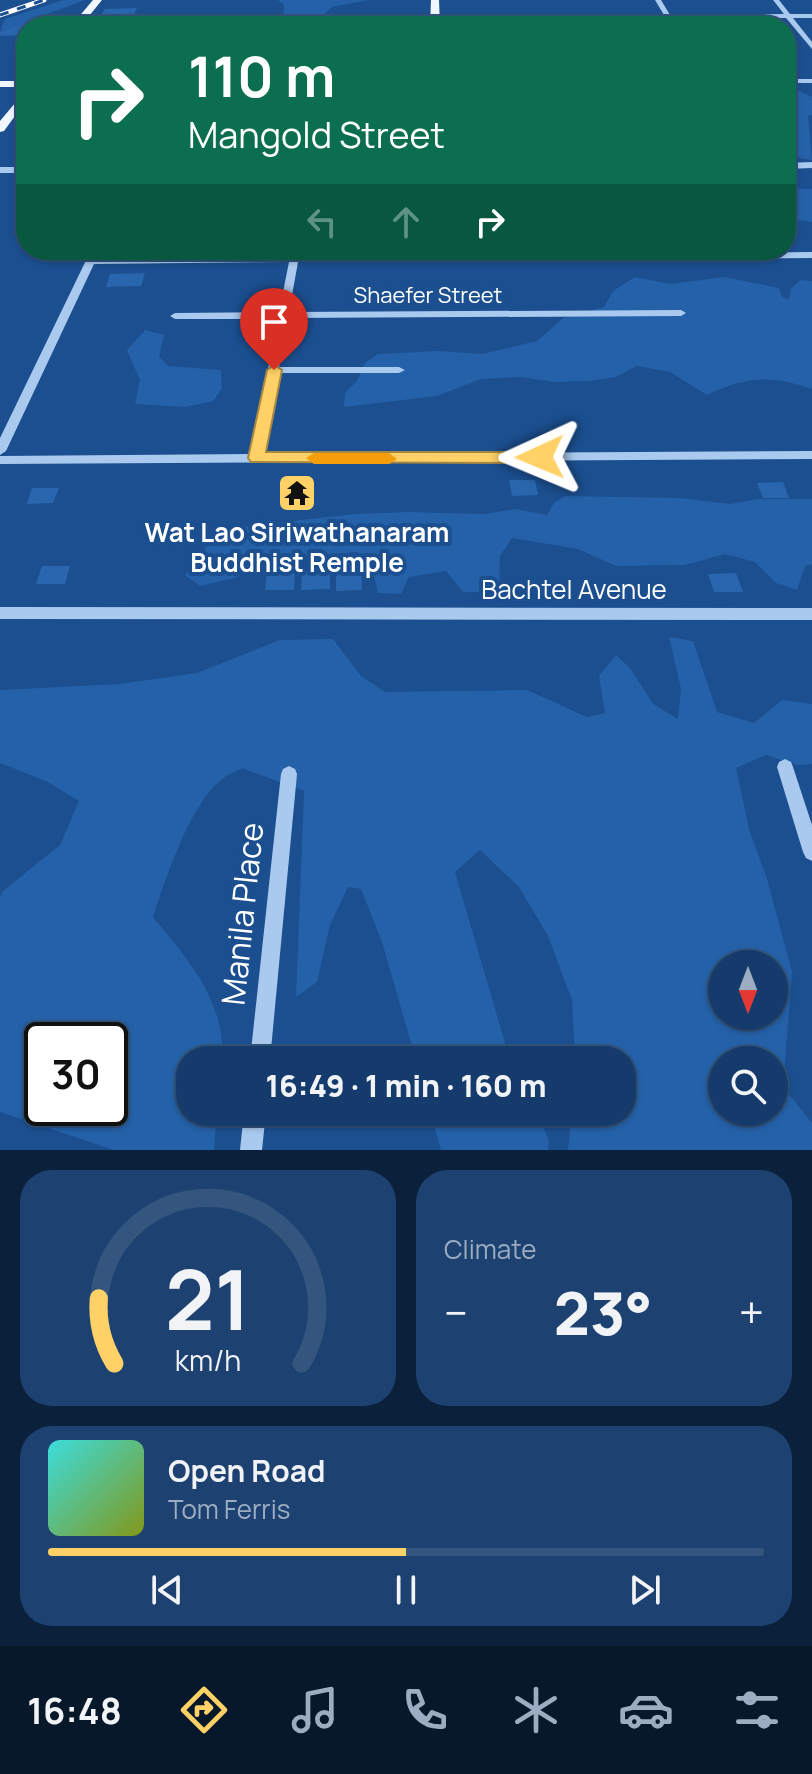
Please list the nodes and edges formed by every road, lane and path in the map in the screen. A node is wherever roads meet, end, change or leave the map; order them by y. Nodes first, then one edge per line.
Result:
1 (98, 0) edge
2 (658, 0) edge
3 (776, 0) edge
4 (83, 16) edge
5 (668, 16) joint
6 (789, 16) junction
7 (812, 16) edge
8 (796, 25) edge
9 (812, 47) edge
10 (16, 107) edge
11 (0, 129) edge
12 (91, 260) edge
13 (294, 260) edge
14 (681, 313) dead end
15 (285, 315) junction
16 (175, 316) dead end
17 (274, 370) junction
18 (399, 370) dead end
19 (0, 451) edge
20 (812, 455) edge
21 (256, 458) junction
22 (0, 460) edge
23 (0, 613) edge
24 (812, 614) edge
25 (785, 767) dead end
26 (289, 774) dead end
27 (812, 852) edge
28 (261, 1046) edge
29 (254, 1126) edge
30 (251, 1150) edge

1 - 4 main road
2 - 5 street
3 - 6 street
5 - 6 street
6 - 7 street
8 - 9 street
10 - 11 main road
12 - 19 street
13 - 15 street
14 - 15 street, Shaefer Street
15 - 16 street, Shaefer Street
15 - 17 street
17 - 18 street
17 - 21 street
20 - 21 street
21 - 22 street
23 - 24 street, Bachtel Avenue
25 - 27 street
26 - 28 street, Manila Place
29 - 30 street

